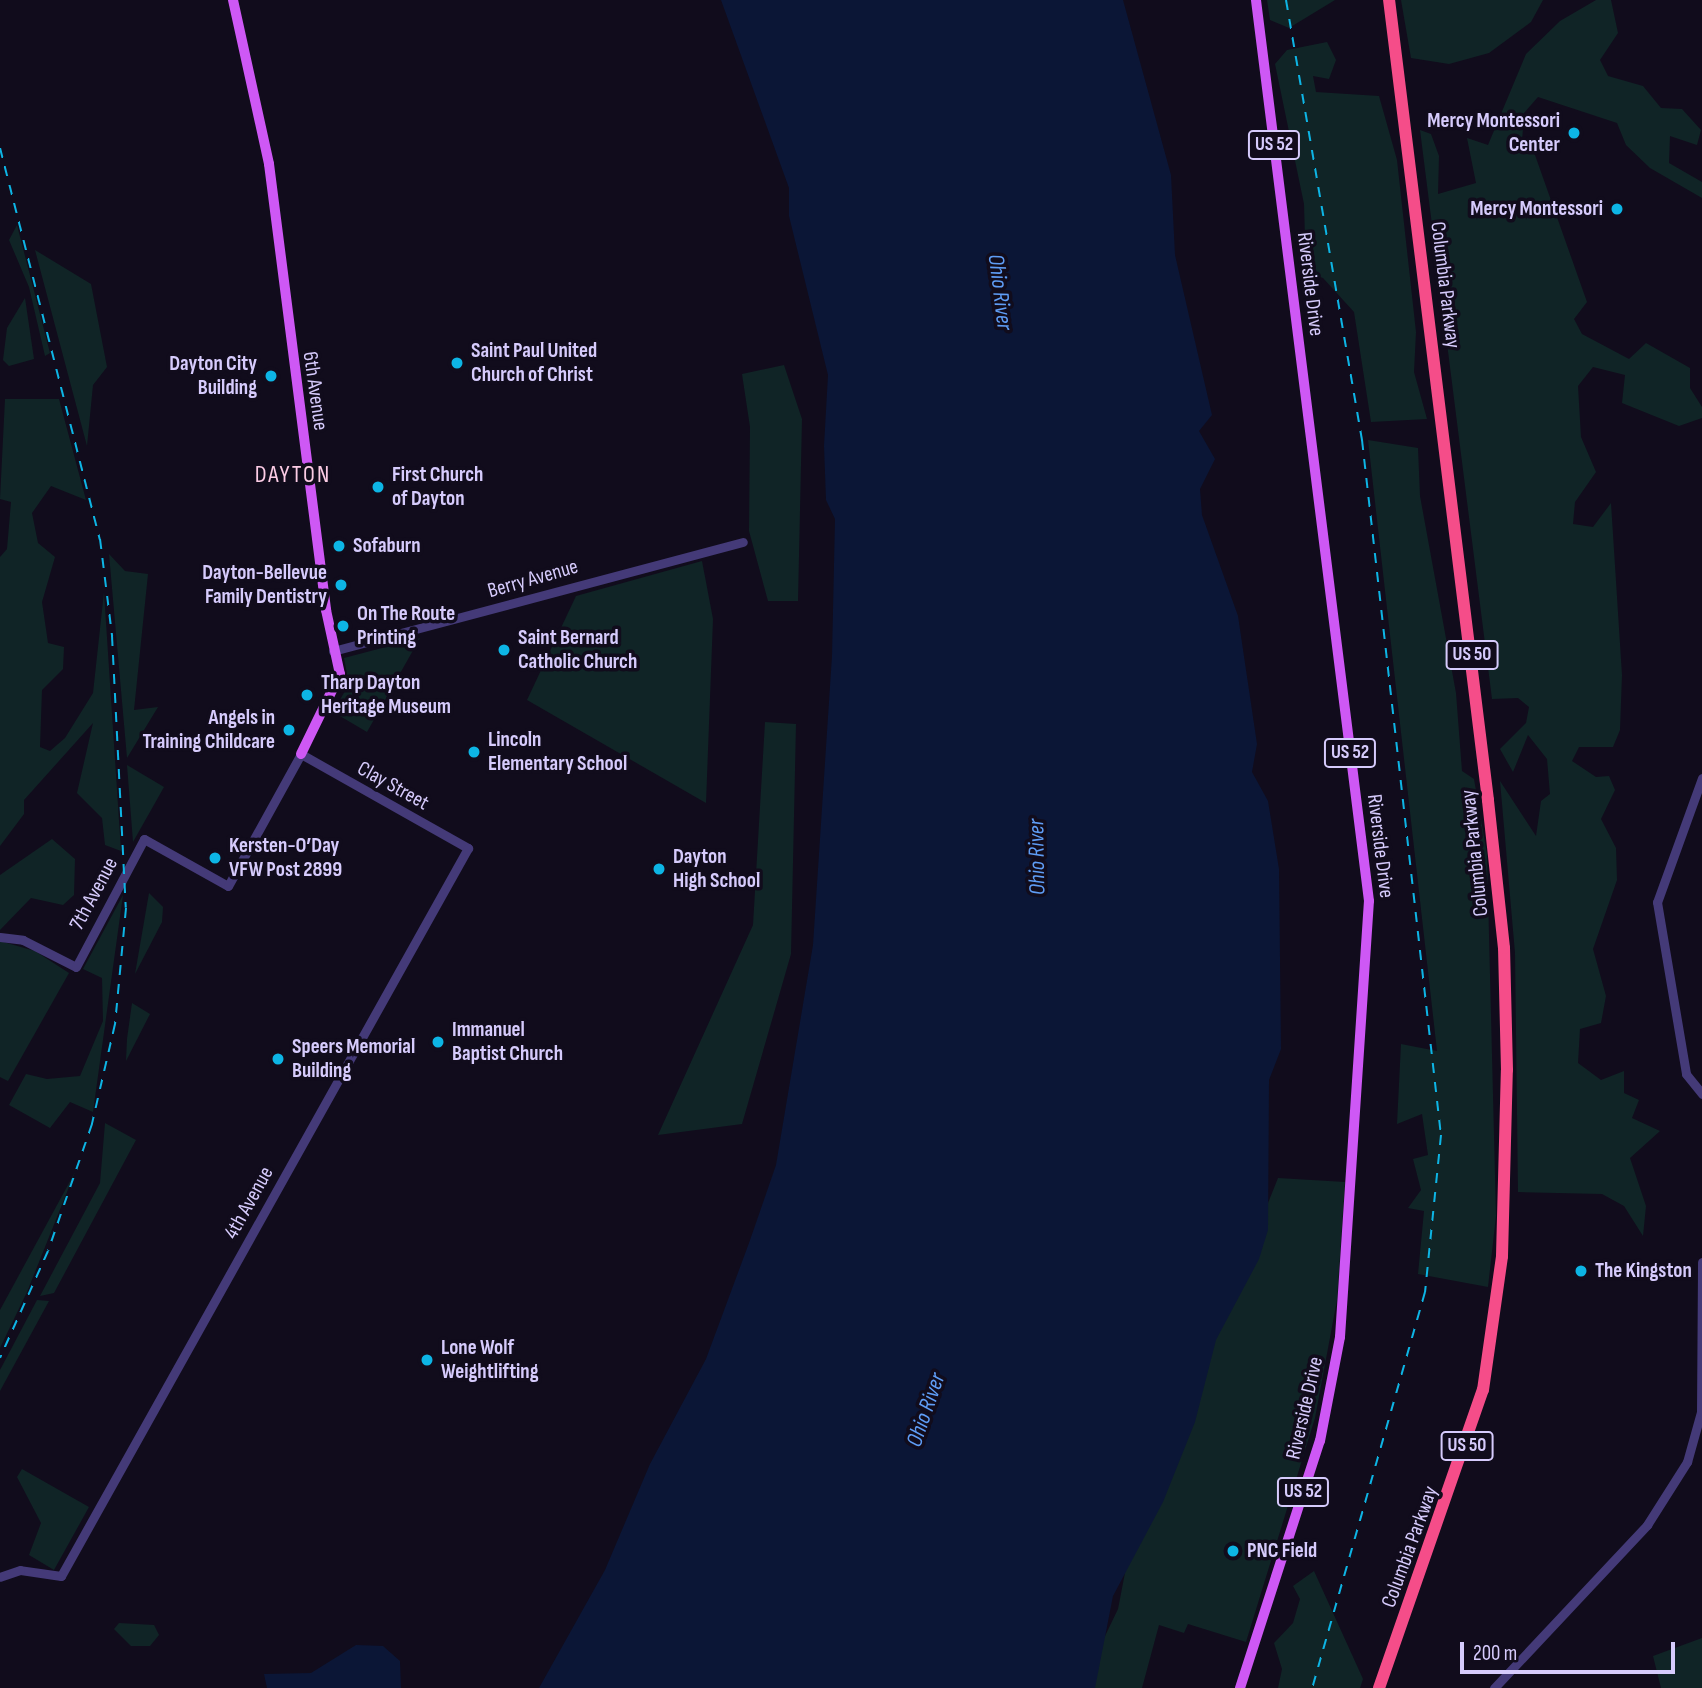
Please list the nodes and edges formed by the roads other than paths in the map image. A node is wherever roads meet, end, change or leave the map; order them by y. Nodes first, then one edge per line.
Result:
1 (233, 0) edge
2 (1256, 0) edge
3 (1390, 0) edge
4 (743, 542) dead end
5 (333, 651) junction
6 (301, 754) junction
7 (1702, 778) edge
8 (144, 839) joint
9 (468, 848) joint
10 (0, 937) edge
11 (1702, 1094) edge
12 (1702, 1262) edge
13 (0, 1577) edge
14 (1240, 1688) edge
15 (1379, 1688) edge
16 (1494, 1688) edge

1 - 5 main road, 6th Avenue
2 - 14 main road, Riverside Drive / US 52
3 - 15 highway, Columbia Parkway / US 50
4 - 5 street, Berry Avenue
5 - 6 main road, 6th Avenue
6 - 8 street, 6th Avenue
6 - 9 street, Clay Street
7 - 11 street
8 - 10 street, 7th Avenue
9 - 13 street, 4th Avenue
12 - 16 street

